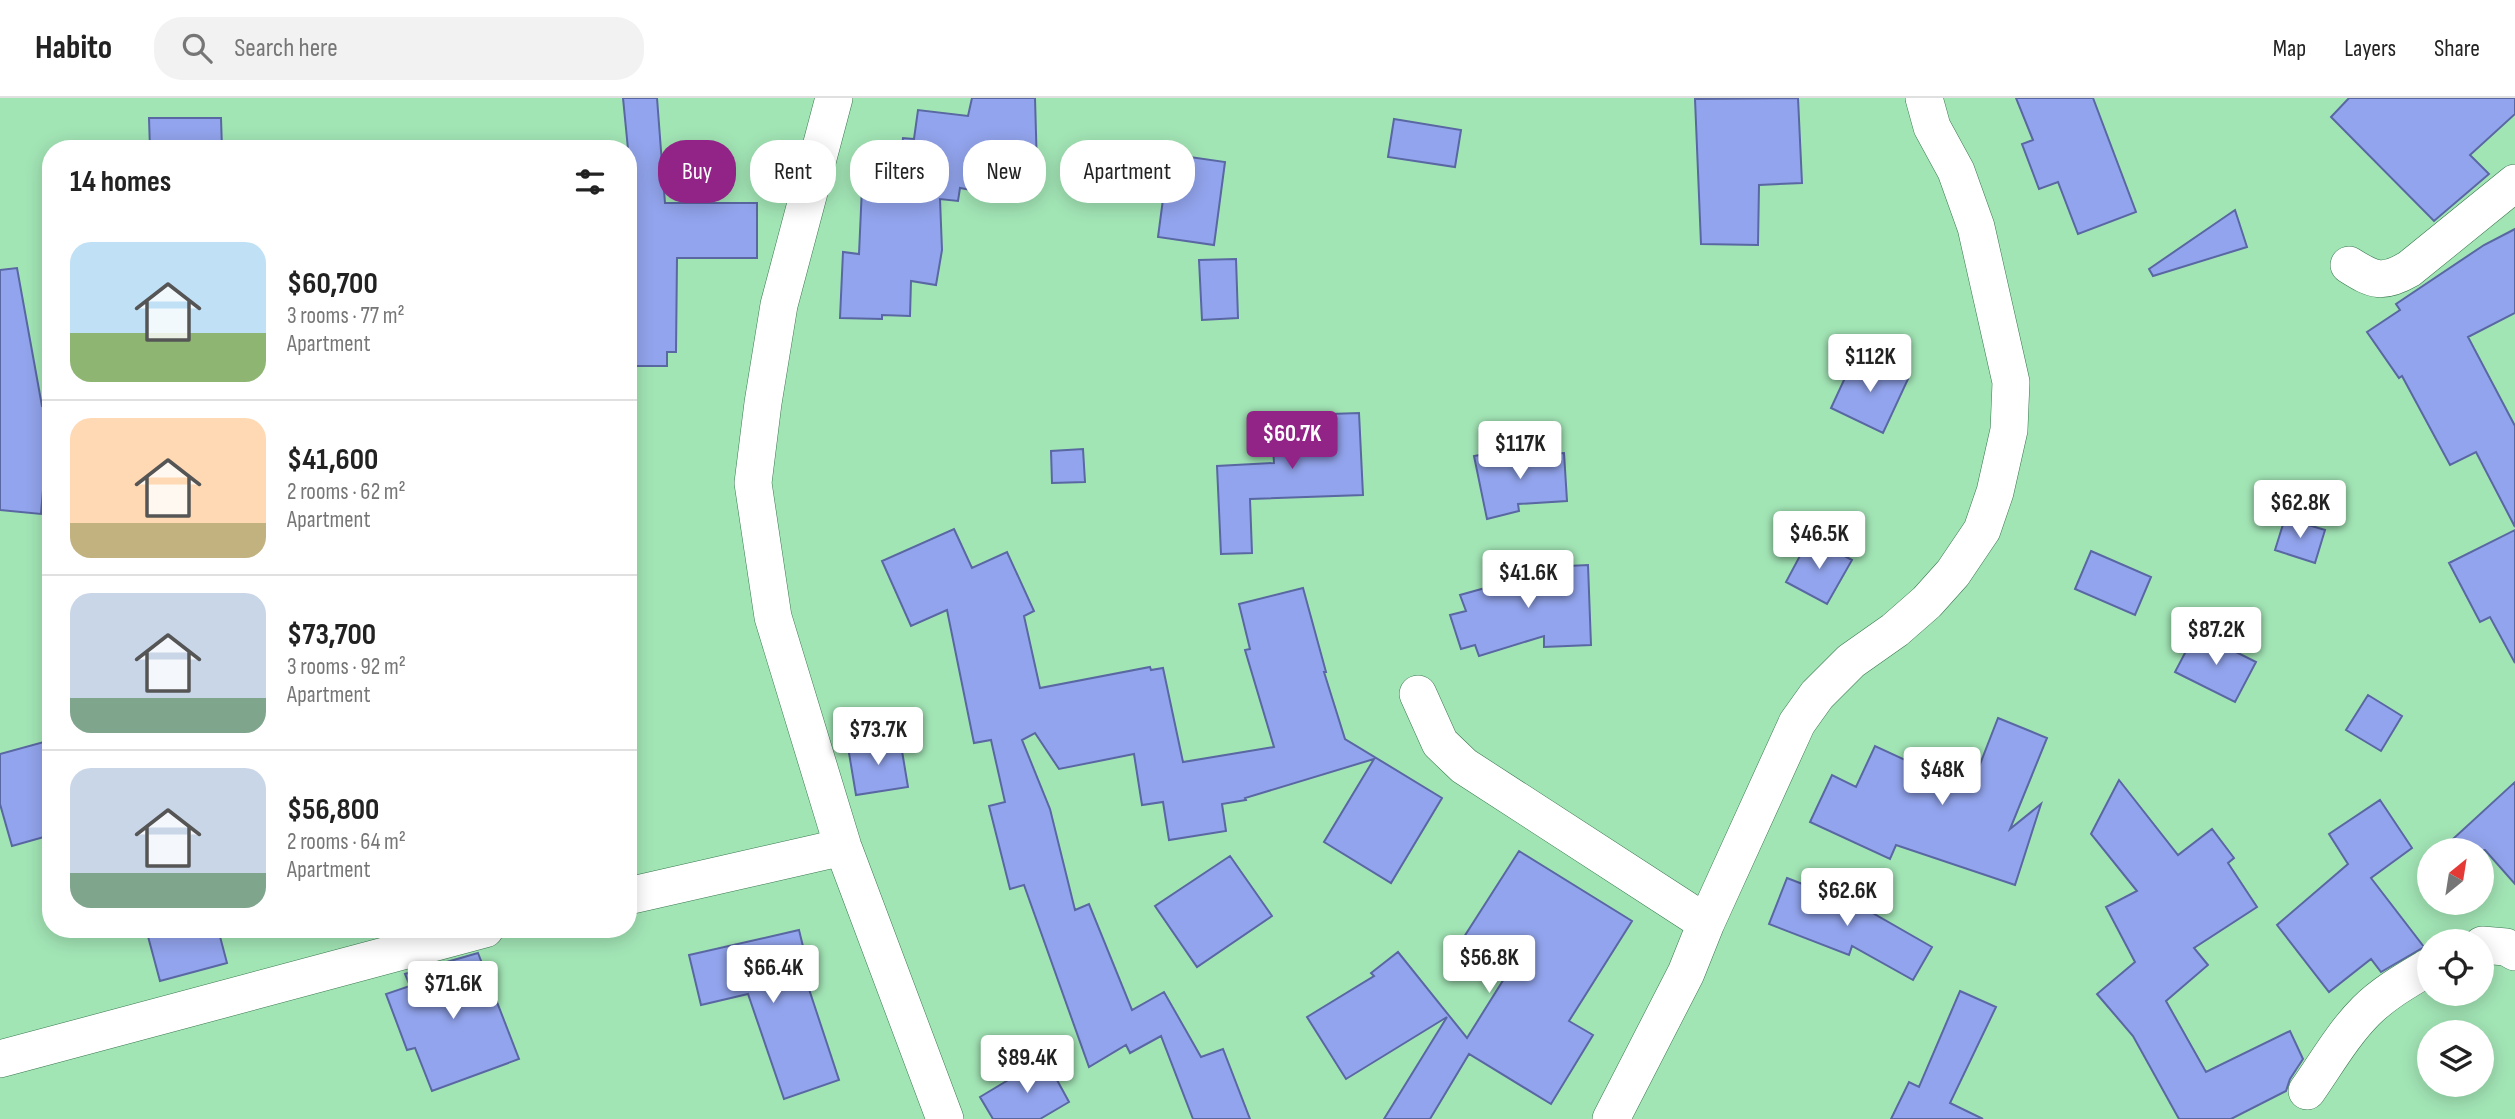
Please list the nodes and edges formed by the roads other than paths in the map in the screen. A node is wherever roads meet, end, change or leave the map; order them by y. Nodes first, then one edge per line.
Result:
1 (834, 98) edge
2 (1924, 98) edge
3 (2515, 183) edge
4 (2349, 265) dead end
5 (1418, 694) dead end
6 (843, 847) junction
7 (637, 895) edge
8 (1706, 923) junction
9 (447, 938) edge
10 (2494, 946) edge
11 (2515, 952) edge
12 (2417, 975) edge
13 (0, 1059) edge
14 (2307, 1091) dead end
15 (944, 1119) edge
16 (1611, 1119) edge

1 - 6 street
2 - 8 street
3 - 4 street
5 - 8 street
6 - 7 street
6 - 15 street
8 - 16 street
9 - 13 street
10 - 11 street
12 - 14 street

